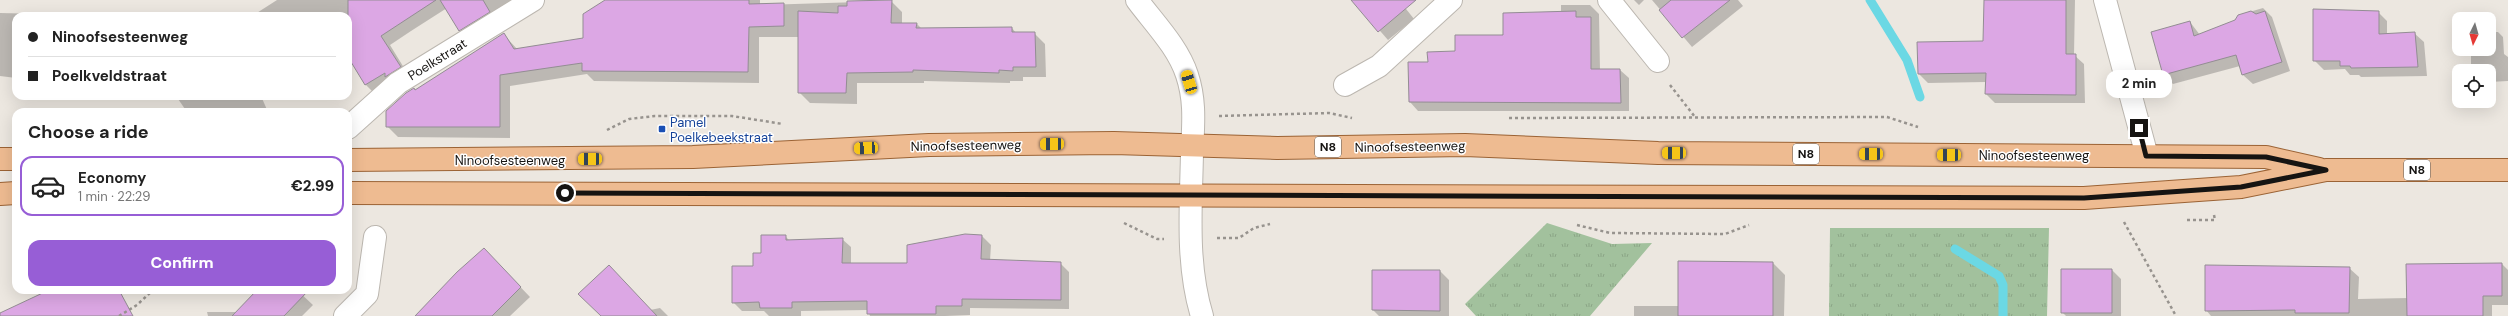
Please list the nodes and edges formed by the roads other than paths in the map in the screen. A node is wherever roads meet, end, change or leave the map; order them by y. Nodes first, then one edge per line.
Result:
1 (533, 0) edge
2 (1136, 0) edge
3 (1451, 0) edge
4 (1609, 0) edge
5 (2105, 0) edge
6 (1658, 61) road end
7 (1345, 85) dead end
8 (352, 124) edge
9 (1192, 144) junction
10 (2146, 156) junction
11 (0, 159) edge
12 (12, 159) edge
13 (352, 160) edge
14 (2326, 170) junction
15 (2508, 170) edge
16 (352, 193) edge
17 (0, 194) edge
18 (12, 194) edge
19 (1191, 194) junction
20 (375, 237) dead end
21 (345, 316) edge
22 (1202, 316) edge

1 - 8 street, Poelkstraat
2 - 9 street
3 - 7 street
4 - 6 street
5 - 10 street
9 - 10 main road, Ninoofsesteenweg / N8
9 - 13 main road, Ninoofsesteenweg / N8
9 - 19 street
10 - 14 main road, Ninoofsesteenweg / N8
11 - 12 main road
14 - 15 main road, Ninoofsesteenweg / N8
14 - 19 main road, Ninoofsesteenweg / N8
16 - 19 main road, Ninoofsesteenweg / N8
17 - 18 main road
19 - 22 street
20 - 21 street

